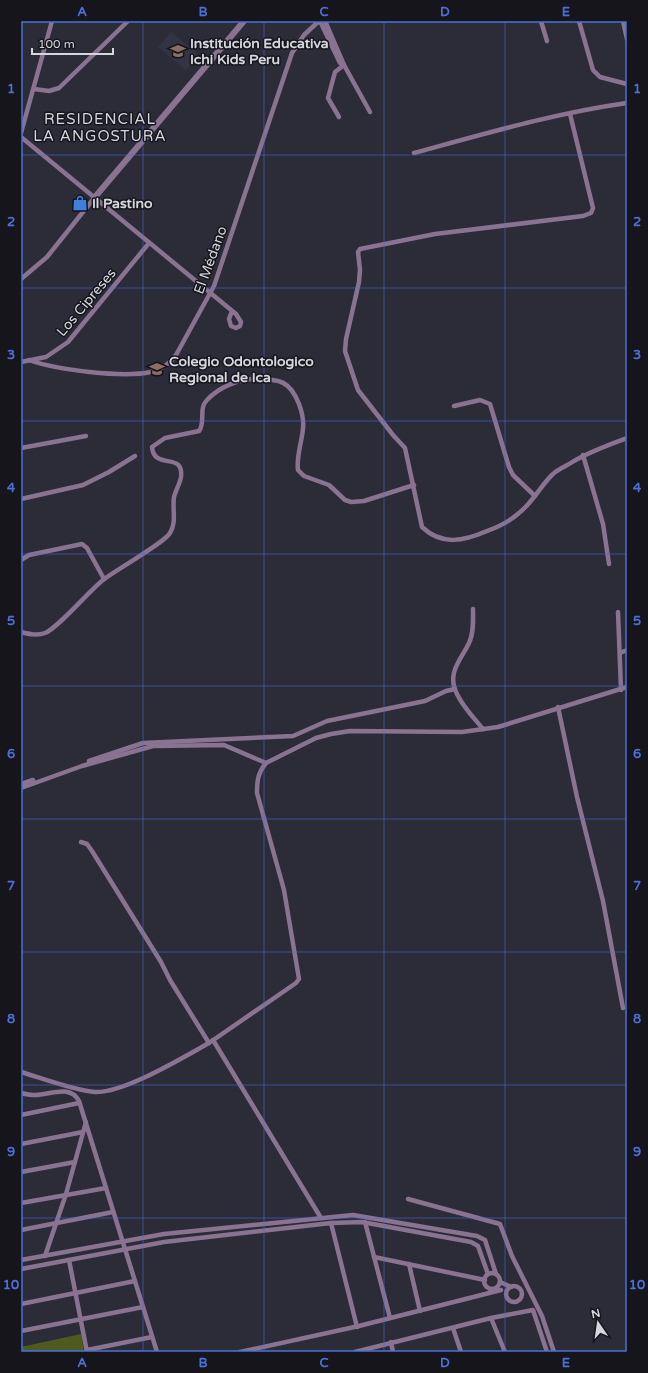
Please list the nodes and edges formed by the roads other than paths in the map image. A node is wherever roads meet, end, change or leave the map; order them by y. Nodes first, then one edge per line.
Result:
1 (52, 21) edge
2 (128, 21) edge
3 (244, 21) edge
4 (319, 21) edge
5 (325, 21) edge
6 (541, 21) edge
7 (579, 21) edge
8 (623, 21) edge
9 (627, 39) edge
10 (548, 41) dead end
11 (344, 65) junction
12 (627, 84) edge
13 (34, 89) junction
14 (627, 103) edge
15 (370, 112) dead end
16 (570, 114) junction
17 (339, 117) dead end
18 (21, 133) edge
19 (21, 137) edge
20 (414, 154) dead end
21 (95, 197) junction
22 (149, 243) junction
23 (21, 279) edge
24 (211, 294) junction
25 (232, 311) dead end
26 (29, 360) junction
27 (21, 362) edge
28 (454, 406) dead end
29 (86, 436) dead end
30 (627, 438) edge
31 (21, 448) edge
32 (135, 456) dead end
33 (583, 456) junction
34 (414, 485) junction
35 (536, 496) junction
36 (21, 499) edge
37 (21, 560) edge
38 (610, 564) dead end
39 (104, 579) junction
40 (473, 609) dead end
41 (618, 612) dead end
42 (21, 632) edge
43 (627, 650) edge
44 (620, 653) junction
45 (627, 687) edge
46 (455, 689) junction
47 (621, 690) junction
48 (558, 707) junction
49 (483, 729) junction
50 (266, 763) junction
51 (21, 784) edge
52 (21, 788) edge
53 (81, 842) dead end
54 (623, 1008) dead end
55 (211, 1042) junction
56 (21, 1072) edge
57 (21, 1093) edge
58 (79, 1103) junction
59 (21, 1115) edge
60 (86, 1122) junction
61 (83, 1132) junction
62 (21, 1144) edge
63 (75, 1162) junction
64 (21, 1172) edge
65 (106, 1188) junction
66 (66, 1194) junction
67 (408, 1199) dead end
68 (21, 1202) edge
69 (113, 1212) junction
70 (321, 1218) junction
71 (56, 1222) junction
72 (365, 1222) junction
73 (331, 1223) junction
74 (21, 1230) edge
75 (122, 1241) junction
76 (124, 1249) junction
77 (45, 1256) junction
78 (374, 1257) junction
79 (21, 1260) edge
80 (69, 1260) junction
81 (409, 1264) junction
82 (21, 1269) edge
83 (488, 1274) junction
84 (496, 1274) junction
85 (485, 1280) junction
86 (135, 1281) junction
87 (500, 1282) junction
88 (511, 1287) junction
89 (496, 1288) junction
90 (501, 1290) junction
91 (507, 1292) junction
92 (75, 1293) junction
93 (522, 1296) junction
94 (534, 1299) junction
95 (21, 1304) edge
96 (143, 1307) junction
97 (420, 1311) junction
98 (390, 1318) junction
99 (490, 1318) junction
100 (80, 1319) junction
101 (357, 1326) junction
102 (453, 1328) junction
103 (21, 1331) edge
104 (152, 1337) junction
105 (390, 1342) junction
106 (87, 1351) edge
107 (157, 1352) edge
108 (240, 1352) edge
109 (355, 1352) edge
110 (393, 1352) edge
111 (461, 1352) edge
112 (505, 1352) edge
113 (548, 1352) edge
114 (554, 1352) edge

1 - 13 street
2 - 13 street
3 - 21 street
4 - 11 street
4 - 24 street, El Médano
5 - 11 street
6 - 10 street
7 - 12 street
8 - 9 street
11 - 15 street
11 - 17 street
13 - 18 street
14 - 16 street
16 - 20 street
16 - 34 street
19 - 21 street
21 - 22 street
21 - 23 street
22 - 24 street
22 - 26 street, Los Cipreses
24 - 25 street
24 - 26 street, El Médano
26 - 27 street, El Médano
28 - 35 street
29 - 31 street
30 - 33 street
32 - 36 street
33 - 35 street
33 - 38 street
34 - 35 street
34 - 39 street
37 - 39 street
39 - 42 street
40 - 46 street
41 - 44 street
43 - 44 street
44 - 47 street
45 - 47 street
46 - 49 street
46 - 51 street
47 - 48 street
48 - 49 street
48 - 54 street
49 - 50 street
50 - 52 street
50 - 55 street
53 - 55 street
55 - 56 street
55 - 70 street
57 - 58 street
58 - 59 street
58 - 60 street
60 - 61 street
60 - 65 street
61 - 62 street
61 - 63 street
63 - 64 street
63 - 66 street
65 - 66 street
65 - 69 street
66 - 68 street
66 - 71 street
67 - 94 street
69 - 71 street
69 - 75 street
70 - 75 street
70 - 84 street
71 - 74 street
71 - 77 street
72 - 73 street
72 - 78 street
72 - 83 street
73 - 76 street
73 - 101 street
75 - 76 street
75 - 77 street
76 - 80 street
76 - 86 street
77 - 79 street
78 - 81 street
78 - 98 street
80 - 82 street
80 - 92 street
81 - 85 street
81 - 97 street
83 - 84 street
83 - 85 street
84 - 87 street
85 - 89 street
86 - 92 street
86 - 96 street
87 - 88 street
87 - 89 street
88 - 91 street
88 - 93 street
89 - 90 street
90 - 91 street
90 - 97 street
91 - 93 street
92 - 95 street
92 - 100 street
93 - 94 street
94 - 114 street
96 - 100 street
96 - 104 street
97 - 98 street
98 - 101 street
99 - 102 street
99 - 112 street
99 - 113 street
100 - 103 street
100 - 106 street
101 - 108 street
102 - 105 street
102 - 111 street
104 - 106 street
104 - 107 street
105 - 109 street
105 - 110 street

